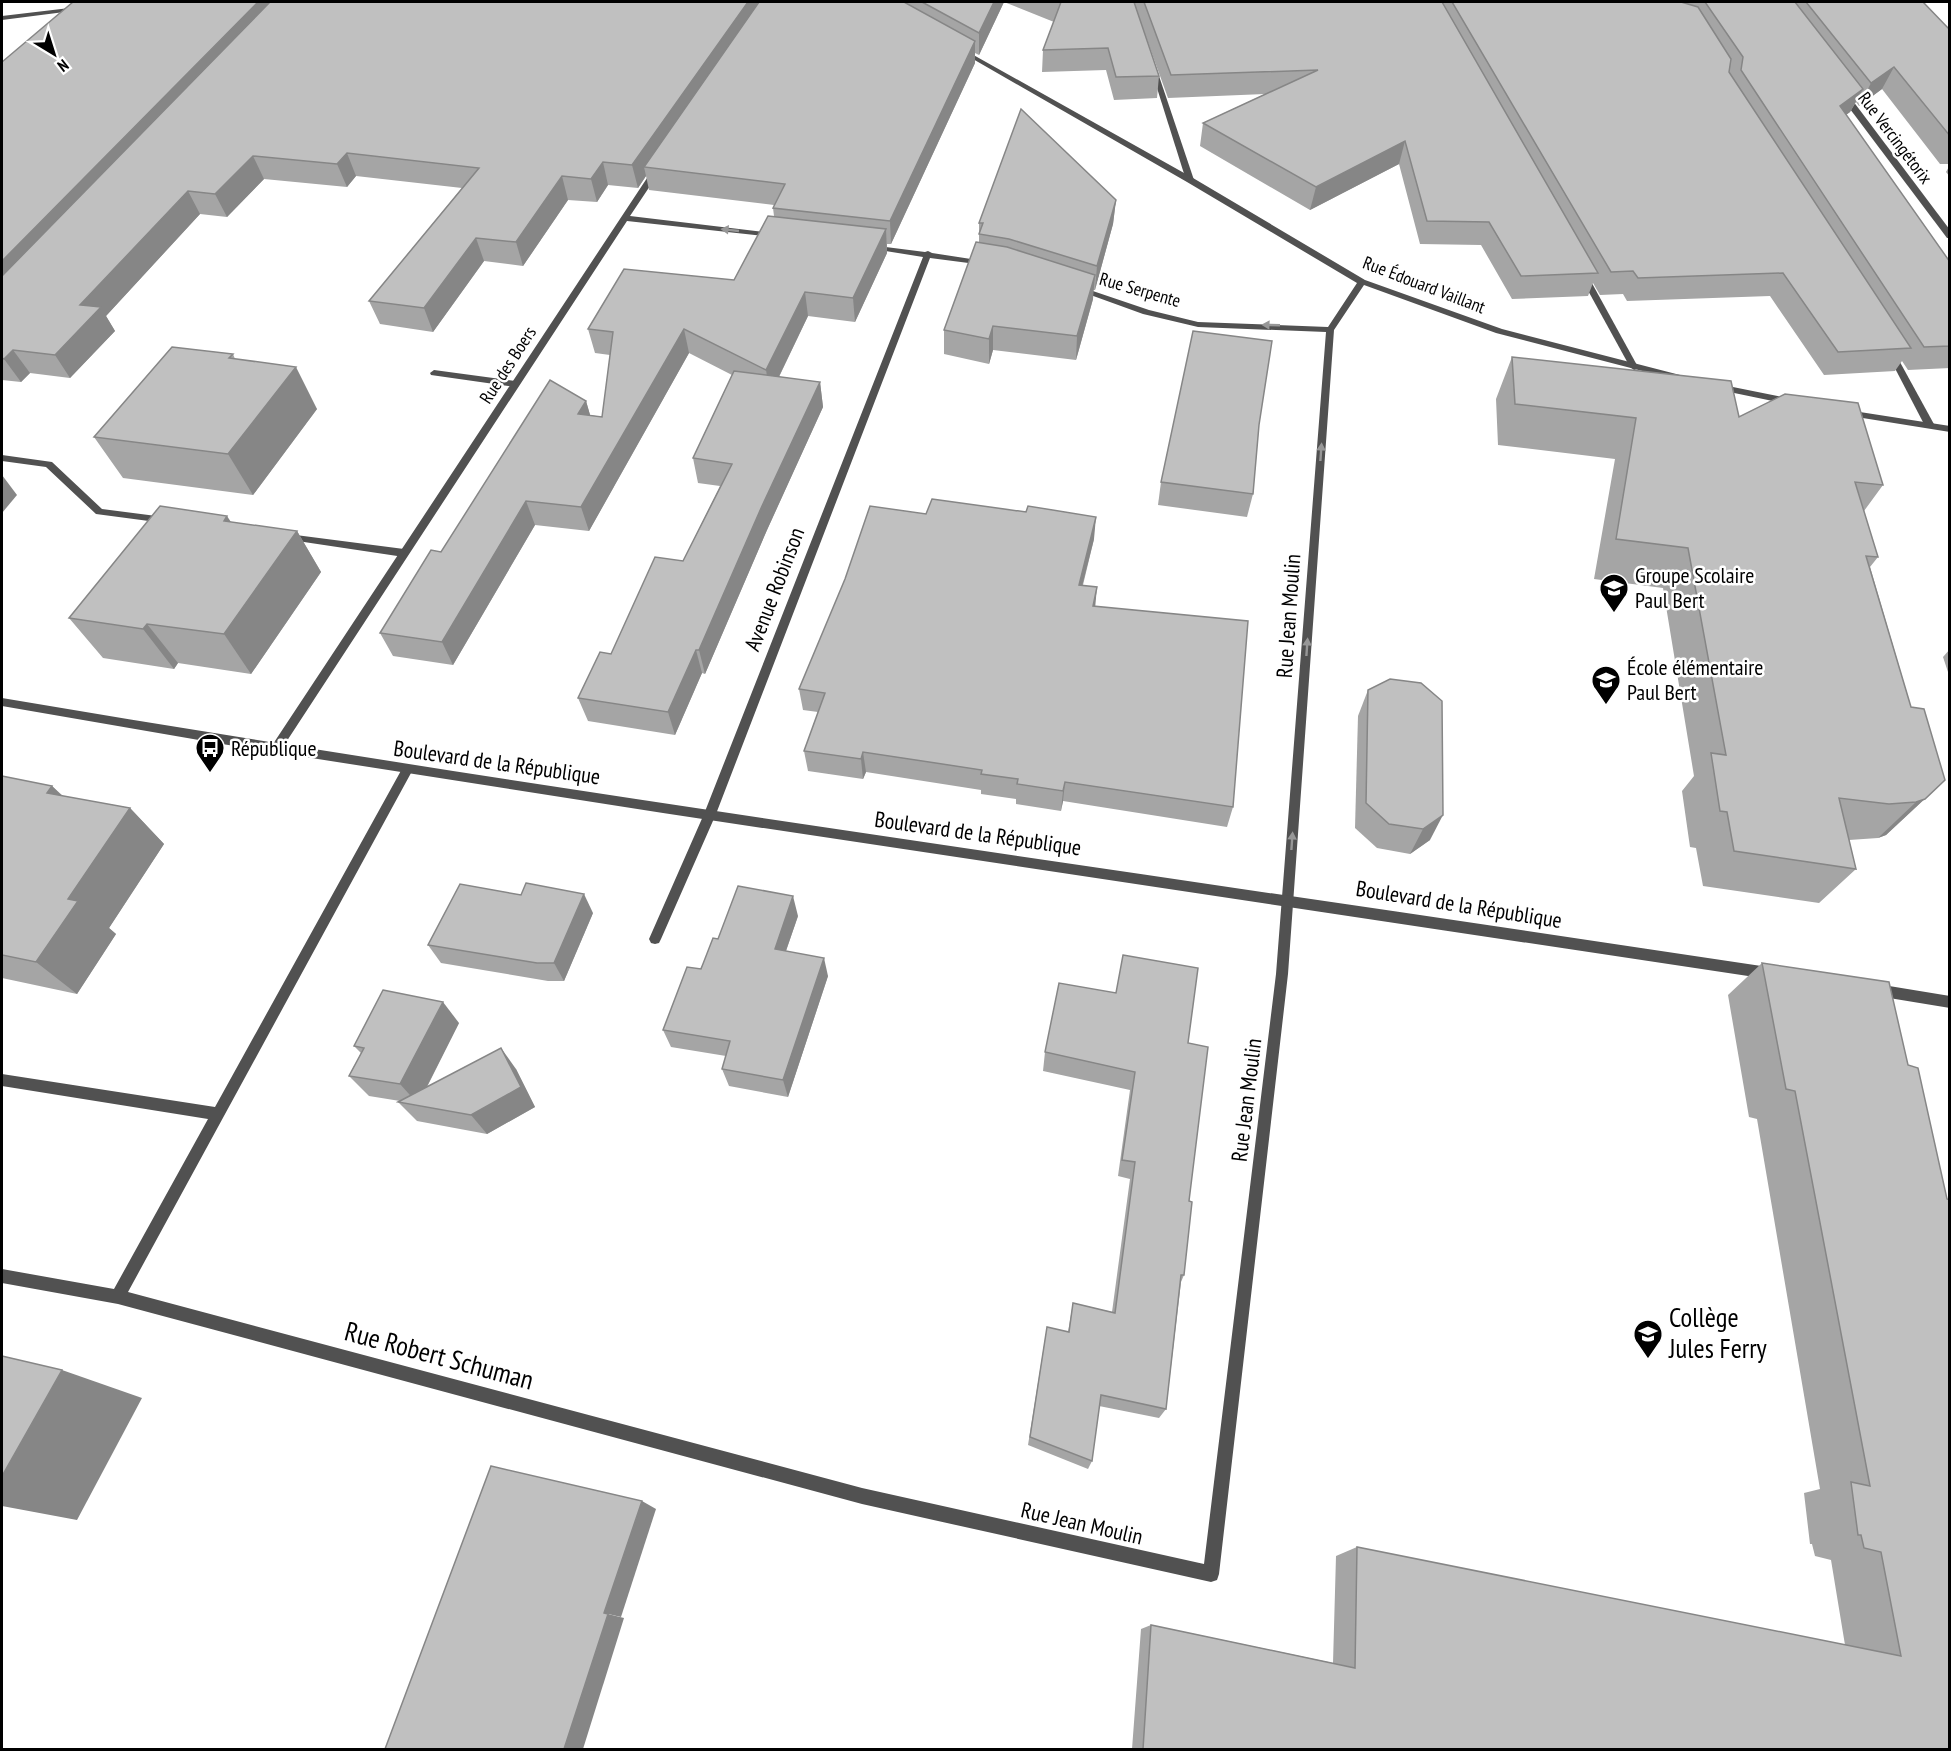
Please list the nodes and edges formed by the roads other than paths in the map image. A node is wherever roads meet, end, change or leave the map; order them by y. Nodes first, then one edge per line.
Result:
1 (85, 8) edge
2 (2, 18) edge
3 (957, 48) edge
4 (1149, 57) edge
5 (1837, 86) edge
6 (664, 159) edge
7 (1190, 180) junction
8 (624, 219) junction
9 (1950, 236) edge
10 (787, 237) edge
11 (869, 246) edge
12 (928, 253) junction
13 (996, 265) edge
14 (1582, 273) edge
15 (1362, 282) junction
16 (1072, 288) edge
17 (1330, 330) junction
18 (1886, 345) edge
19 (1634, 366) junction
20 (434, 373) dead end
21 (1691, 381) edge
22 (515, 384) junction
23 (1714, 386) edge
24 (1804, 404) edge
25 (1838, 411) edge
26 (1930, 426) junction
27 (1950, 429) edge
28 (2, 458) edge
29 (170, 521) edge
30 (275, 536) edge
31 (404, 554) junction
32 (2, 702) edge
33 (275, 750) junction
34 (407, 770) junction
35 (710, 814) junction
36 (1288, 900) junction
37 (655, 939) dead end
38 (1781, 975) edge
39 (1860, 987) edge
40 (1950, 1002) edge
41 (2, 1080) edge
42 (218, 1114) junction
43 (2, 1276) edge
44 (118, 1297) junction
45 (862, 1496) joint

1 - 2 street
3 - 7 street, Rue Édouard Vaillant
4 - 7 street
5 - 9 street, Rue Vercingétorix
6 - 8 street, Rue des Boers
7 - 15 street, Rue Édouard Vaillant
10 -> 8 street
8 - 22 street, Rue des Boers
11 - 12 street
12 - 13 street
12 - 35 street, Avenue Robinson
14 - 19 street
15 - 17 street, Rue Jean Moulin
15 - 19 street, Rue Édouard Vaillant
17 -> 16 street, Rue Serpente
36 -> 17 street, Rue Jean Moulin
18 - 26 street
19 - 21 street, Rue Édouard Vaillant
20 - 22 street
22 - 31 street, Rue des Boers
23 - 24 street
25 - 26 street
26 - 27 street
28 - 29 street
30 - 31 street
31 - 33 street, Rue des Boers
32 - 33 street, Boulevard de la République
33 - 34 street, Boulevard de la République
34 - 35 street, Boulevard de la République
34 - 42 street
35 - 36 street, Boulevard de la République
35 - 37 street, Avenue Robinson
36 - 38 street, Boulevard de la République
36 - 45 street, Rue Jean Moulin
39 - 40 street
41 - 42 street
42 - 44 street
43 - 44 street, Rue Robert Schuman
44 - 45 street, Rue Robert Schuman

